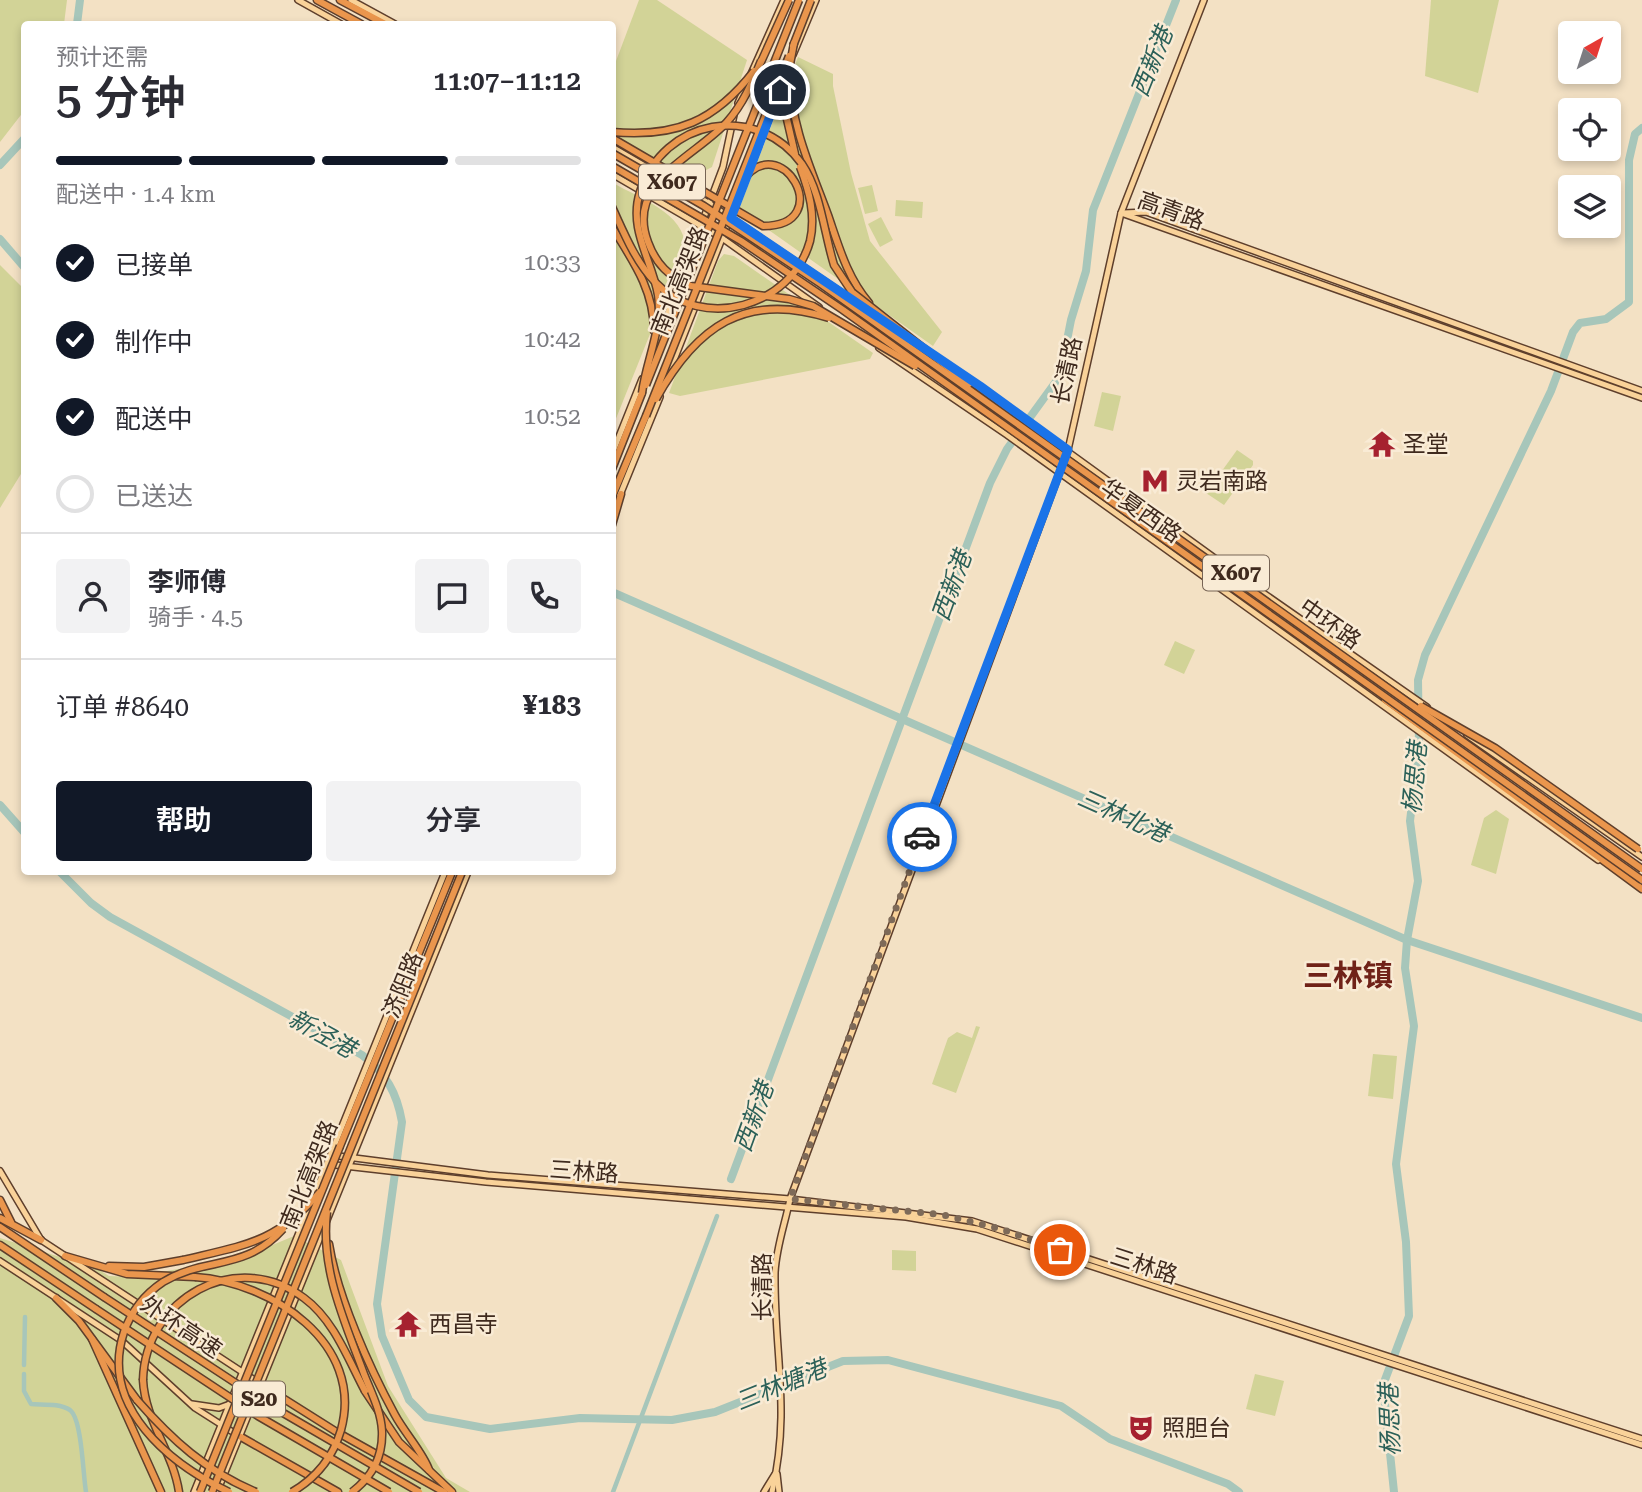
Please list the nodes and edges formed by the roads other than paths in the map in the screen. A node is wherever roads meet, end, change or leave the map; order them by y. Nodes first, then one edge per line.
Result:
1 (298, 0) edge
2 (317, 0) edge
3 (340, 0) edge
4 (352, 0) edge
5 (786, 0) edge
6 (799, 0) edge
7 (813, 0) edge
8 (1204, 0) edge
9 (336, 21) edge
10 (356, 21) edge
11 (378, 21) edge
12 (390, 21) edge
13 (794, 43) junction
14 (761, 61) junction
15 (790, 65) junction
16 (616, 132) edge
17 (616, 140) edge
18 (616, 149) edge
19 (616, 155) edge
20 (616, 168) edge
21 (616, 176) edge
22 (733, 197) junction
23 (710, 204) junction
24 (1121, 213) junction
25 (616, 215) edge
26 (731, 218) junction
27 (702, 226) junction
28 (616, 235) edge
29 (722, 238) junction
30 (872, 307) junction
31 (842, 322) junction
32 (654, 339) junction
33 (1573, 370) junction
34 (932, 374) junction
35 (1642, 391) edge
36 (642, 393) junction
37 (1642, 398) edge
38 (994, 405) junction
39 (646, 415) junction
40 (616, 444) edge
41 (1068, 450) junction
42 (616, 459) edge
43 (1059, 474) junction
44 (616, 488) edge
45 (621, 494) junction
46 (616, 506) edge
47 (616, 511) edge
48 (1351, 673) junction
49 (1403, 694) junction
50 (1447, 721) junction
51 (1641, 850) edge
52 (1642, 857) edge
53 (1642, 869) edge
54 (444, 875) edge
55 (451, 875) edge
56 (461, 875) edge
57 (467, 875) edge
58 (1642, 880) edge
59 (1642, 889) edge
60 (331, 1155) junction
61 (353, 1158) junction
62 (327, 1164) junction
63 (348, 1166) junction
64 (0, 1171) edge
65 (323, 1188) junction
66 (717, 1197) junction
67 (732, 1198) junction
68 (329, 1199) junction
69 (790, 1199) junction
70 (0, 1200) edge
71 (788, 1207) junction
72 (0, 1218) edge
73 (12, 1224) junction
74 (326, 1225) junction
75 (0, 1227) edge
76 (283, 1228) junction
77 (41, 1240) junction
78 (0, 1245) edge
79 (65, 1256) junction
80 (0, 1261) edge
81 (95, 1264) junction
82 (56, 1298) junction
83 (92, 1339) junction
84 (242, 1374) junction
85 (262, 1385) junction
86 (258, 1394) junction
87 (192, 1404) junction
88 (229, 1405) junction
89 (221, 1426) junction
90 (241, 1437) junction
91 (1642, 1439) edge
92 (1642, 1445) edge
93 (429, 1470) junction
94 (776, 1471) junction
95 (161, 1492) edge
96 (179, 1492) edge
97 (194, 1492) edge
98 (200, 1492) edge
99 (215, 1492) edge
100 (229, 1492) edge
101 (256, 1492) edge
102 (292, 1492) edge
103 (338, 1492) edge
104 (352, 1492) edge
105 (389, 1492) edge
106 (419, 1492) edge
107 (444, 1492) edge
108 (452, 1492) edge
109 (764, 1492) edge
110 (772, 1492) edge
111 (779, 1492) edge

1 - 9 main road
2 - 10 highway
3 - 11 highway
4 - 12 main road
5 - 14 highway, bridge
5 - 23 main road
6 - 36 highway, 南北高架路, bridge
7 - 13 highway, 南北高架路, bridge
7 - 26 main road
8 - 24 main road, 长清路
13 - 15 highway, bridge
13 - 22 highway, 南北高架路, bridge
14 - 16 highway, bridge
14 - 31 highway, bridge
15 - 25 highway, bridge
15 - 30 highway, bridge
17 - 22 highway, bridge
18 - 23 main road, 华夏西路 / X607
19 - 38 highway, 中环路, bridge
20 - 34 highway, 中环路, bridge
21 - 27 main road, 华夏西路 / X607
22 - 39 highway, 南北高架路, bridge
23 - 26 main road, 华夏西路 / X607
23 - 27 main road
24 - 33 main road, 高青路
24 - 41 main road, 长清路
26 - 29 main road
26 - 41 main road, 华夏西路 / X607
27 - 29 main road, 华夏西路 / X607
27 - 40 main road
28 - 32 highway, bridge
29 - 43 main road, 华夏西路 / X607
29 - 45 main road
30 - 32 highway, bridge
30 - 38 highway, bridge
31 - 34 highway, bridge
31 - 39 highway, bridge
32 - 36 highway, bridge
33 - 35 main road, 高青路
33 - 37 main road, 高青路
34 - 48 highway, 中环路, bridge
36 - 42 highway, 南北高架路
38 - 49 highway, 中环路, bridge
39 - 44 highway, 南北高架路
41 - 43 main road, 长清路
41 - 49 main road, 华夏西路 / X607
43 - 59 main road, 华夏西路 / X607
43 - 69 main road, 长清路
45 - 46 main road
45 - 47 highway
48 - 58 highway, 中环路, bridge
48 - 59 highway, bridge
49 - 50 main road, 华夏西路 / X607
49 - 51 highway, bridge
49 - 53 highway, 中环路, bridge
50 - 51 main road
50 - 52 main road, 华夏西路 / X607
54 - 60 main road, 济阳路
55 - 65 highway, 南北高架路, bridge
56 - 68 highway, 南北高架路, bridge
57 - 61 main road, 济阳路, bridge
60 - 61 main road, 三林路
60 - 62 main road, 济阳路
61 - 63 main road, 济阳路
61 - 66 main road, 三林路
62 - 63 main road, 三林路
62 - 84 main road, 济阳路
63 - 66 main road, 三林路
63 - 85 main road, 济阳路
64 - 77 main road
65 - 76 highway, bridge
65 - 98 highway, 南北高架路, bridge
66 - 67 main road, 三林路
67 - 69 main road, 三林路
67 - 71 main road, 三林路
68 - 74 highway, bridge
68 - 99 highway, 南北高架路, bridge
69 - 71 main road, 长清路
69 - 91 main road, 三林路
70 - 73 highway
71 - 92 main road, 三林路
71 - 94 main road, 长清路
72 - 73 highway
73 - 77 highway
74 - 93 highway, bridge
74 - 104 highway, bridge
75 - 106 highway, 外环高速 / S20, bridge
76 - 81 highway, bridge
76 - 100 highway, bridge
77 - 79 main road
78 - 105 highway, 外环高速 / S20, bridge
79 - 81 highway
79 - 84 main road
80 - 82 main road
81 - 102 highway, bridge
82 - 83 highway
82 - 87 main road
83 - 95 highway
83 - 101 highway, bridge
84 - 85 main road
84 - 88 main road, 济阳路
85 - 86 main road, 济阳路
85 - 107 highway
86 - 88 main road
86 - 90 main road, 济阳路
87 - 88 main road
87 - 89 main road
88 - 89 main road, 济阳路
89 - 90 main road
89 - 97 main road, 济阳路
90 - 99 main road, 济阳路
90 - 103 highway
93 - 96 highway, bridge
93 - 108 highway
94 - 109 main road, 长清路
94 - 110 main road, 长清路
94 - 111 main road, 长清路

